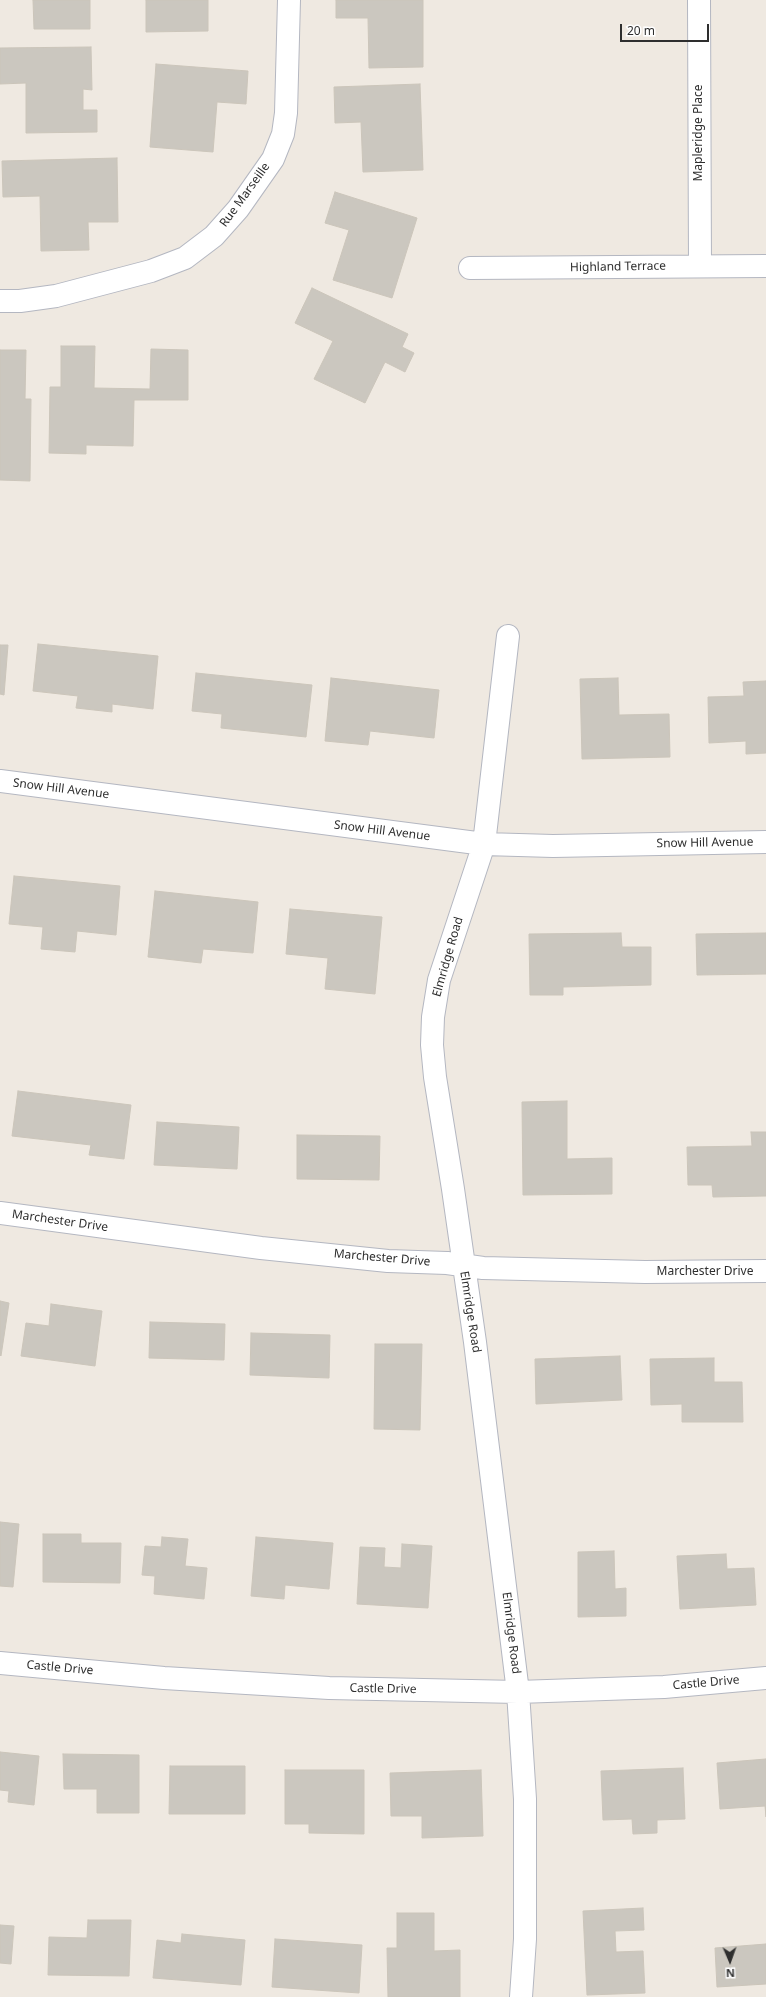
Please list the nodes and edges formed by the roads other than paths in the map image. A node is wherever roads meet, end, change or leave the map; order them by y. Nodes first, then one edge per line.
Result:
1 (289, 0) edge
2 (700, 0) edge
3 (700, 266) junction
4 (766, 266) edge
5 (470, 268) dead end
6 (0, 301) edge
7 (508, 636) dead end
8 (0, 781) edge
9 (766, 842) edge
10 (484, 844) junction
11 (0, 1213) edge
12 (463, 1265) junction
13 (766, 1271) edge
14 (0, 1663) edge
15 (766, 1678) edge
16 (518, 1692) junction
17 (521, 1997) edge

1 - 6 street, Rue Marseille
2 - 3 street, Mapleridge Place
3 - 4 street, Highland Terrace
3 - 5 street, Highland Terrace
7 - 10 street, Elmridge Road
8 - 10 street, Snow Hill Avenue
9 - 10 street, Snow Hill Avenue
10 - 12 street, Elmridge Road
11 - 12 street, Marchester Drive
12 - 13 street, Marchester Drive
12 - 16 street, Elmridge Road
14 - 16 street, Castle Drive
15 - 16 street, Castle Drive
16 - 17 street, Elmridge Road

